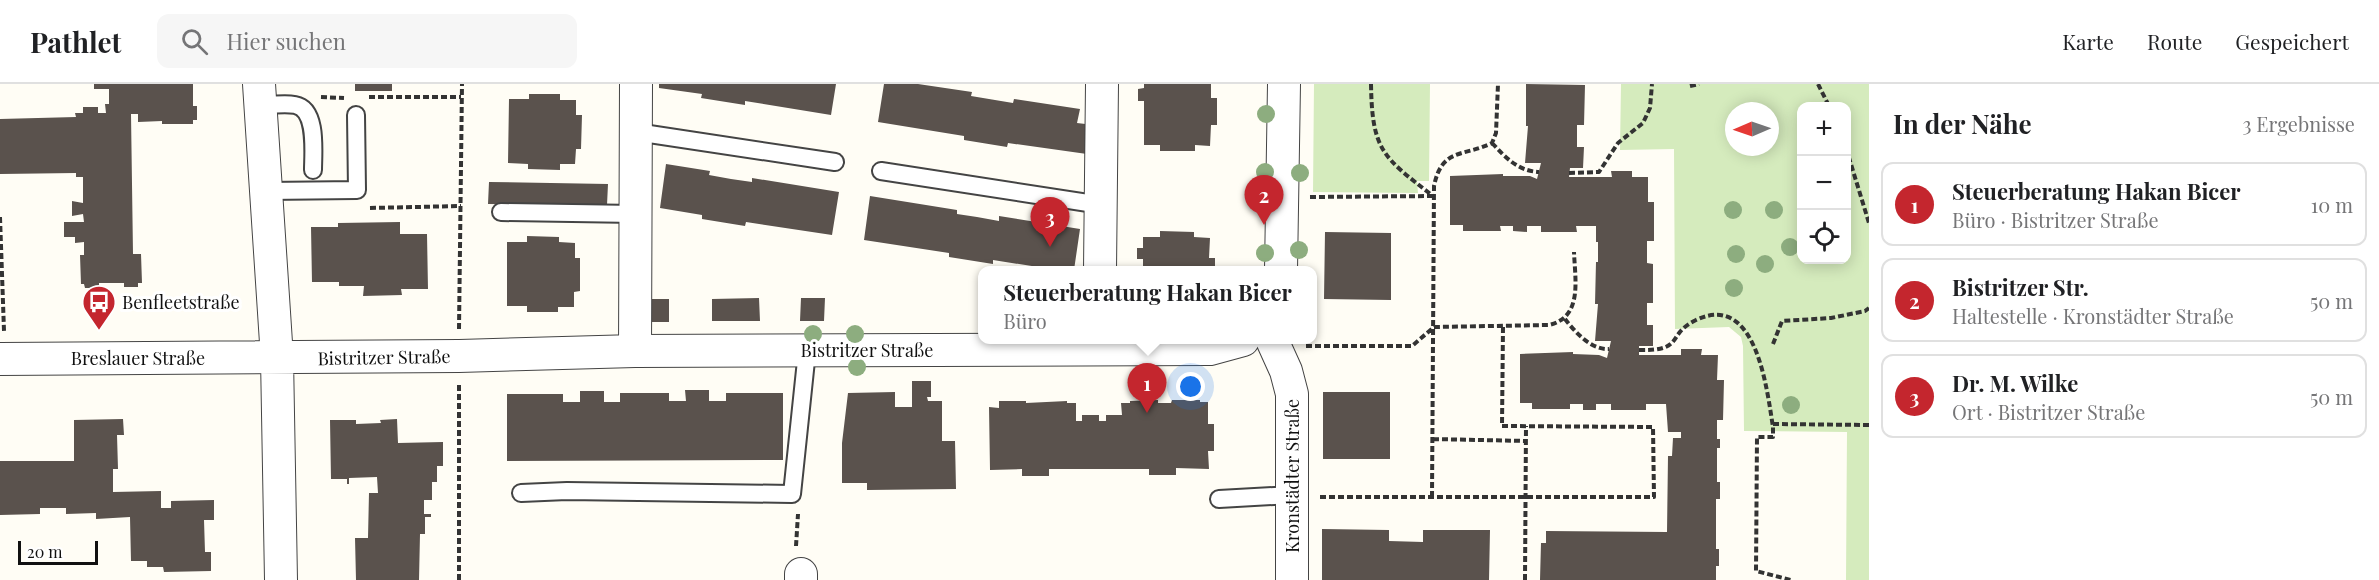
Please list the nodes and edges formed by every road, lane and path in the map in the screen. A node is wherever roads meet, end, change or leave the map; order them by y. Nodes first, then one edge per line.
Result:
1 (462, 84) edge
2 (636, 84) edge
3 (1102, 84) edge
4 (1284, 84) edge
5 (1371, 84) edge
6 (1498, 84) edge
7 (1652, 84) edge
8 (1699, 84) edge
9 (1818, 84) edge
10 (1690, 86) dead end
11 (260, 95) edge
12 (1827, 102) edge
13 (356, 115) dead end
14 (636, 132) junction
15 (1492, 143) junction
16 (1848, 156) edge
17 (835, 162) dead end
18 (313, 170) dead end
19 (881, 171) dead end
20 (1539, 171) dead end
21 (1569, 173) dead end
22 (266, 191) junction
23 (1434, 196) junction
24 (1282, 197) junction
25 (1101, 205) junction
26 (501, 212) dead end
27 (636, 214) junction
28 (0, 217) edge
29 (1869, 223) edge
30 (1574, 252) dead end
31 (1100, 266) edge
32 (1281, 266) edge
33 (1869, 308) edge
34 (1564, 318) junction
35 (1503, 326) junction
36 (1434, 327) junction
37 (1099, 344) edge
38 (1226, 344) edge
39 (1274, 344) edge
40 (1317, 344) edge
41 (1773, 344) dead end
42 (1609, 350) dead end
43 (1639, 350) dead end
44 (635, 351) junction
45 (807, 351) junction
46 (459, 356) junction
47 (277, 358) junction
48 (2, 359) edge
49 (1773, 424) junction
50 (1869, 425) edge
51 (1526, 426) junction
52 (1433, 440) junction
53 (1526, 441) junction
54 (521, 493) dead end
55 (792, 494) junction
56 (1292, 496) junction
57 (1432, 497) junction
58 (1526, 497) junction
59 (1219, 499) dead end
60 (801, 577) edge
61 (281, 580) edge
62 (459, 580) edge
63 (1292, 580) edge
64 (1525, 580) edge
65 (1791, 580) edge

1 - 46 path
2 - 14 street
3 - 25 street
4 - 24 street
5 - 23 path
6 - 15 path
7 - 21 path
8 - 10 path
9 - 12 path
11 - 18 lane
11 - 22 street
13 - 22 lane
14 - 17 lane
14 - 27 street
15 - 20 path
15 - 23 path
16 - 29 path
19 - 25 lane
22 - 47 street
23 - 24 path
23 - 36 path
24 - 32 street
25 - 31 street
26 - 27 lane
27 - 44 street
28 - 48 path
30 - 34 path
33 - 41 path
34 - 35 path
34 - 42 path
35 - 36 path
35 - 51 path
36 - 40 path
36 - 52 path
37 - 38 street, Bistritzer Straße
37 - 45 street, Bistritzer Straße
39 - 56 street, Kronstädter Straße
43 - 49 path
44 - 45 street, Bistritzer Straße
44 - 46 street, Bistritzer Straße
45 - 55 lane
46 - 47 street, Bistritzer Straße
46 - 62 path
47 - 48 street, Breslauer Straße
47 - 61 street
49 - 50 path
49 - 65 path
51 - 53 path
51 - 58 path
52 - 53 path
52 - 57 path
53 - 58 path
54 - 55 lane
55 - 60 path
56 - 57 path
56 - 59 lane
56 - 63 street, Kronstädter Straße
57 - 58 path
58 - 64 path

